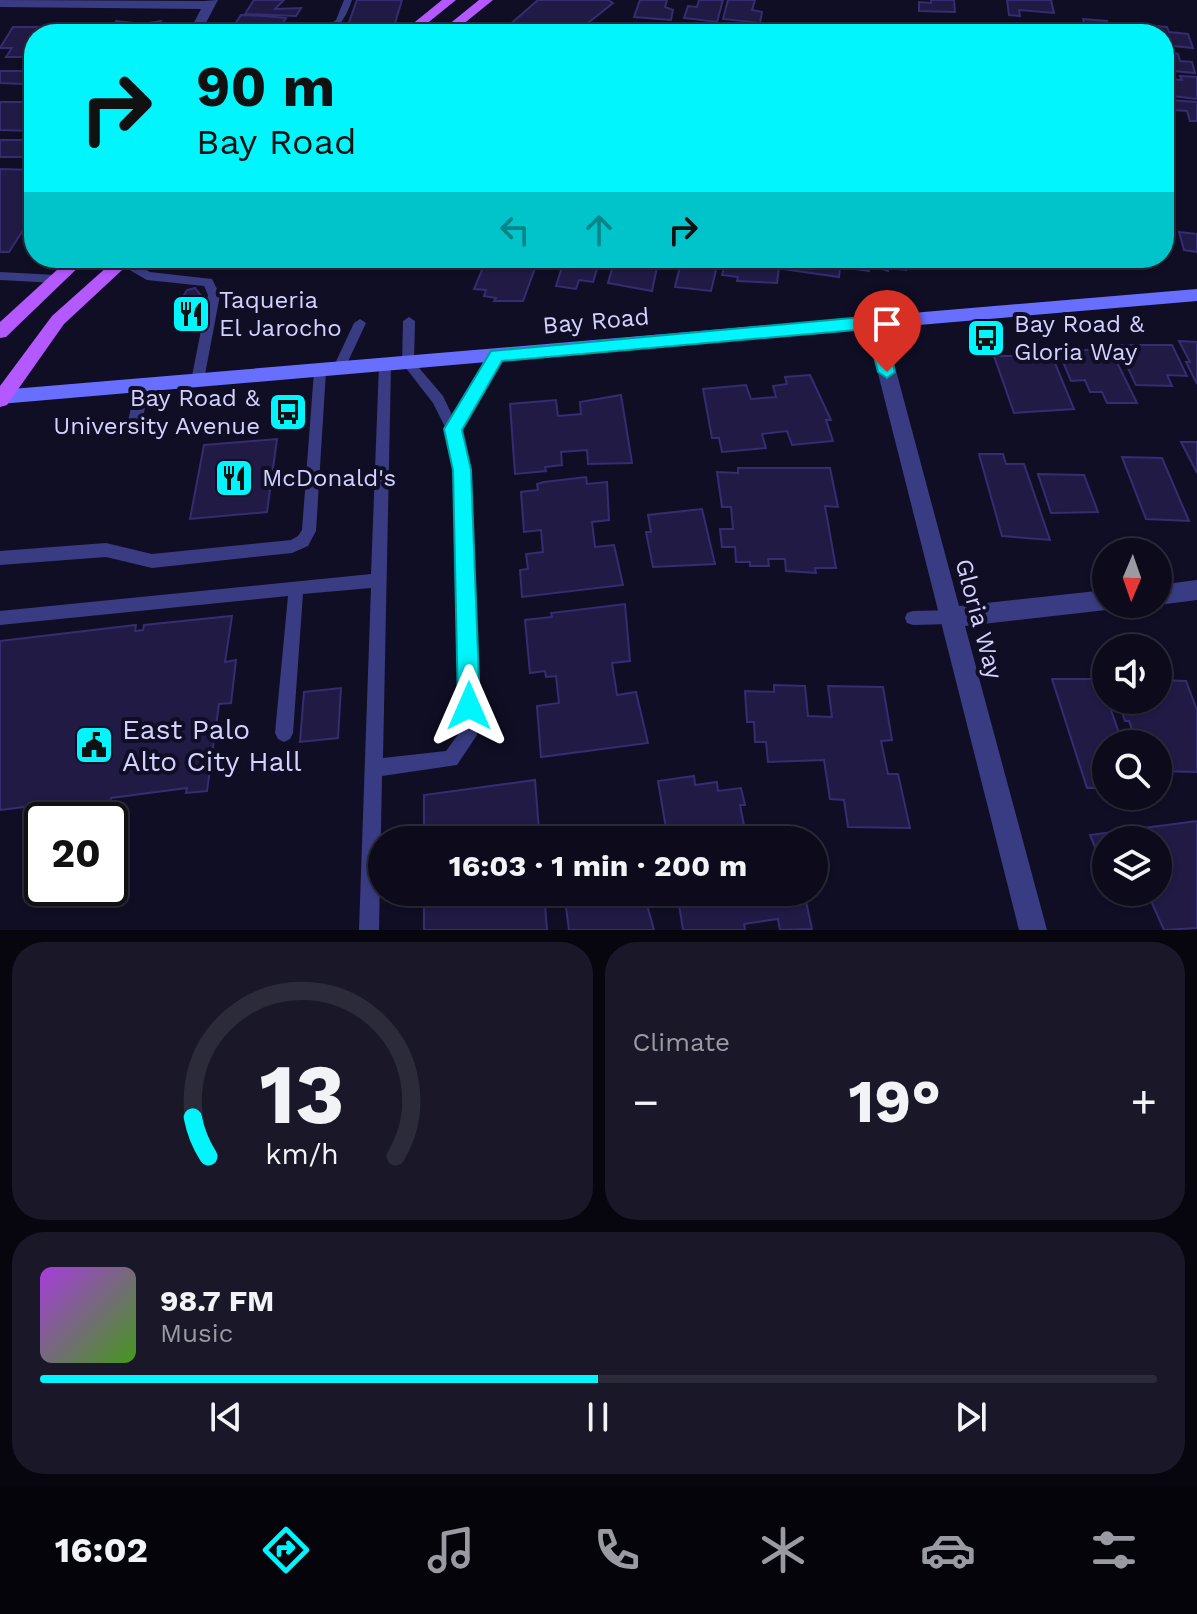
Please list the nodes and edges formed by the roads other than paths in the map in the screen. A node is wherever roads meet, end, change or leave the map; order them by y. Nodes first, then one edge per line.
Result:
1 (348, 0) edge
2 (450, 0) edge
3 (487, 0) edge
4 (23, 2) edge
5 (0, 3) edge
6 (211, 3) edge
7 (199, 24) edge
8 (335, 24) edge
9 (419, 24) edge
10 (456, 24) edge
11 (69, 268) edge
12 (115, 268) edge
13 (137, 268) edge
14 (0, 276) edge
15 (56, 279) junction
16 (1197, 295) edge
17 (409, 321) dead end
18 (874, 322) junction
19 (360, 323) dead end
20 (0, 332) edge
21 (497, 356) junction
22 (408, 363) junction
23 (385, 365) junction
24 (329, 370) junction
25 (198, 381) junction
26 (143, 386) junction
27 (1, 398) edge
28 (135, 421) dead end
29 (453, 429) junction
30 (0, 558) edge
31 (378, 580) junction
32 (296, 589) junction
33 (1197, 590) edge
34 (1172, 593) edge
35 (1092, 602) edge
36 (952, 617) junction
37 (0, 618) edge
38 (913, 618) dead end
39 (284, 733) dead end
40 (373, 768) junction
41 (369, 930) edge
42 (1033, 930) edge

1 - 8 lane
2 - 9 main road
3 - 10 main road
4 - 5 street
4 - 6 street
6 - 7 street
11 - 15 main road
12 - 27 main road
13 - 25 lane
14 - 15 lane
15 - 20 main road
16 - 18 main road, Bay Road
17 - 22 lane
18 - 21 main road, Bay Road
18 - 36 street, Gloria Way
19 - 24 lane
21 - 22 main road, Bay Road
21 - 29 lane
22 - 23 main road, Bay Road
22 - 29 lane
23 - 24 main road, Bay Road
23 - 31 lane
24 - 25 main road, Bay Road
24 - 30 lane
25 - 26 main road, Bay Road
26 - 27 main road, Bay Road
26 - 28 lane
29 - 40 lane
31 - 32 lane
31 - 40 lane
32 - 37 lane
32 - 39 lane
33 - 34 street
35 - 36 street
36 - 38 lane
36 - 42 street, Gloria Way
40 - 41 lane

